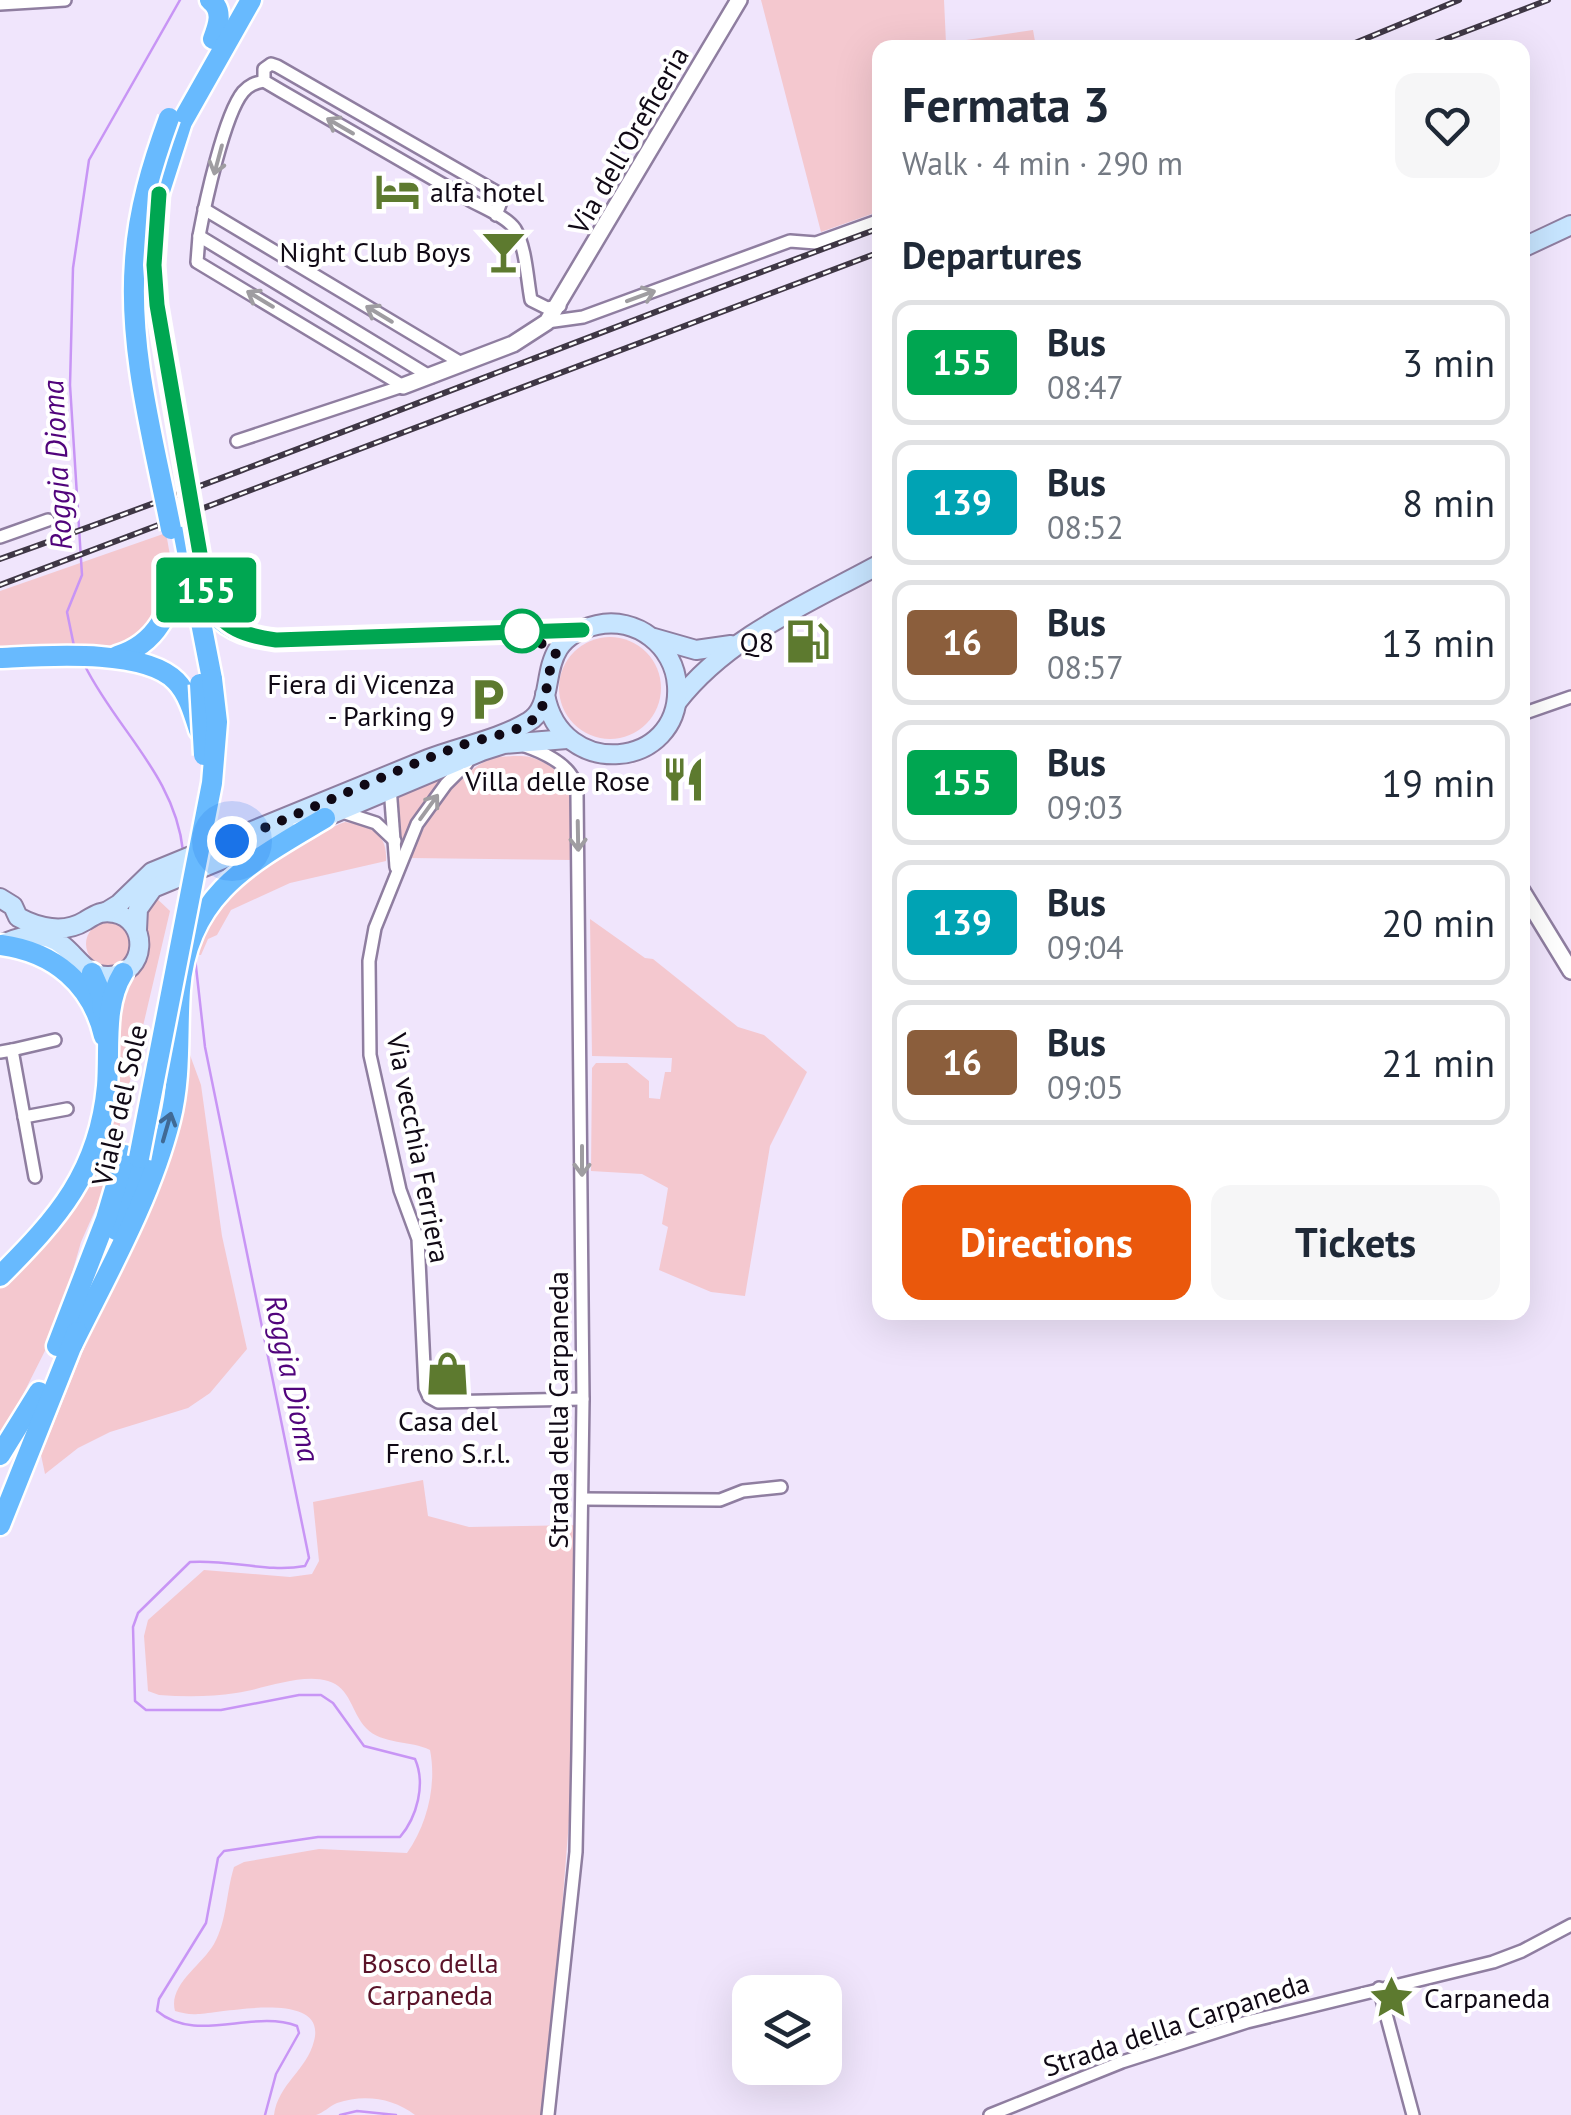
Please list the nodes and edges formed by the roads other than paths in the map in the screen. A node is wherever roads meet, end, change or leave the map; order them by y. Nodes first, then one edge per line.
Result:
1 (66, 0) edge
2 (210, 0) edge
3 (238, 0) edge
4 (251, 0) edge
5 (740, 0) edge
6 (26, 1) edge
7 (0, 4) edge
8 (213, 39) junction
9 (264, 82) junction
10 (176, 120) junction
11 (396, 135) junction
12 (386, 152) junction
13 (159, 194) junction
14 (204, 209) junction
15 (496, 215) junction
16 (872, 223) edge
17 (1571, 225) edge
18 (1571, 234) edge
19 (199, 236) junction
20 (1547, 236) junction
21 (1530, 244) edge
22 (531, 300) junction
23 (560, 306) junction
24 (540, 327) junction
25 (463, 364) junction
26 (431, 377) junction
27 (403, 386) junction
28 (237, 441) dead end
29 (48, 520) dead end
30 (0, 537) edge
31 (872, 568) edge
32 (178, 570) junction
33 (582, 630) junction
34 (651, 636) junction
35 (736, 644) junction
36 (0, 658) edge
37 (110, 658) junction
38 (206, 678) junction
39 (545, 694) junction
40 (1571, 697) edge
41 (676, 702) junction
42 (1530, 711) edge
43 (567, 738) junction
44 (512, 742) junction
45 (204, 746) junction
46 (482, 751) junction
47 (397, 772) junction
48 (388, 790) junction
49 (332, 814) junction
50 (395, 842) junction
51 (187, 866) junction
52 (396, 877) junction
53 (0, 898) edge
54 (1530, 904) edge
55 (106, 912) junction
56 (18, 917) junction
57 (84, 922) junction
58 (137, 930) junction
59 (4, 943) edge
60 (77, 956) junction
61 (1571, 972) edge
62 (92, 973) junction
63 (123, 973) junction
64 (55, 1040) dead end
65 (106, 1045) junction
66 (6, 1051) edge
67 (67, 1109) dead end
68 (24, 1117) junction
69 (132, 1157) junction
70 (35, 1176) dead end
71 (0, 1276) edge
72 (72, 1344) junction
73 (39, 1392) junction
74 (583, 1398) junction
75 (0, 1455) edge
76 (781, 1487) dead end
77 (0, 1492) edge
78 (583, 1500) junction
79 (0, 1525) edge
80 (1571, 1925) edge
81 (1379, 1988) junction
82 (548, 2115) edge
83 (990, 2115) edge
84 (1412, 2115) edge

1 - 6 street
2 - 8 highway
3 - 8 highway
4 - 10 highway
5 - 23 street, Via dell'Oreficeria
6 - 7 street
8 - 10 highway
9 - 11 street
12 -> 9 street
9 -> 14 street
10 - 13 highway
10 - 32 highway, bridge
11 - 12 street
11 - 15 street
12 - 15 street
13 - 33 highway, bridge
13 - 38 highway, bridge
14 - 19 street
25 -> 14 street
15 - 22 street
24 -> 16 street
17 - 20 main road
18 - 20 main road
19 - 26 street
27 -> 19 street
20 - 21 main road
22 - 23 street
22 - 24 street
23 - 24 street, Via dell'Oreficeria
24 - 25 street, Via dell'Oreficeria
25 - 26 street, Via dell'Oreficeria
26 - 27 street, Via dell'Oreficeria
27 - 28 street
29 - 30 street
31 - 35 main road
32 - 37 highway
32 - 38 highway
33 - 34 main road
33 - 39 main road
34 - 35 main road
34 - 41 main road
35 - 41 main road
36 - 37 highway
37 - 45 highway, bridge
38 - 45 highway, Viale del Sole, bridge
38 - 69 highway, Viale del Sole, bridge
39 - 43 main road
39 - 47 main road
40 - 42 street
41 - 43 main road
43 - 44 main road
44 - 46 main road
44 -> 74 street, Strada della Carpaneda
45 - 69 highway, Viale del Sole
46 - 48 main road
52 -> 46 street, Via vecchia Ferriera
47 - 48 street
47 - 51 main road
48 - 49 main road
48 - 50 street, Via vecchia Ferriera
49 - 50 street
49 - 51 main road
72 -> 49 highway
50 - 52 street, Via vecchia Ferriera
51 - 55 main road
51 - 58 main road
52 - 74 street, Via vecchia Ferriera
53 - 56 main road
54 - 61 street
55 - 57 main road
55 - 58 main road
56 - 57 main road
56 - 59 main road
57 - 60 main road
58 - 63 main road
59 - 60 main road
59 - 65 highway
60 - 62 main road
62 - 63 main road
62 - 65 highway
63 - 65 highway
64 - 66 street
65 - 71 highway
66 - 68 street
67 - 68 street
68 - 70 street
69 - 72 highway, Viale del Sole
69 - 73 highway, Viale del Sole
72 - 79 highway, Viale del Sole
73 - 75 highway
73 - 77 highway, Viale del Sole
74 - 78 street, Strada della Carpaneda
76 - 78 street
78 - 82 street, Strada della Carpaneda
80 - 81 street, Strada della Carpaneda
81 - 83 street, Strada della Carpaneda
81 - 84 street

